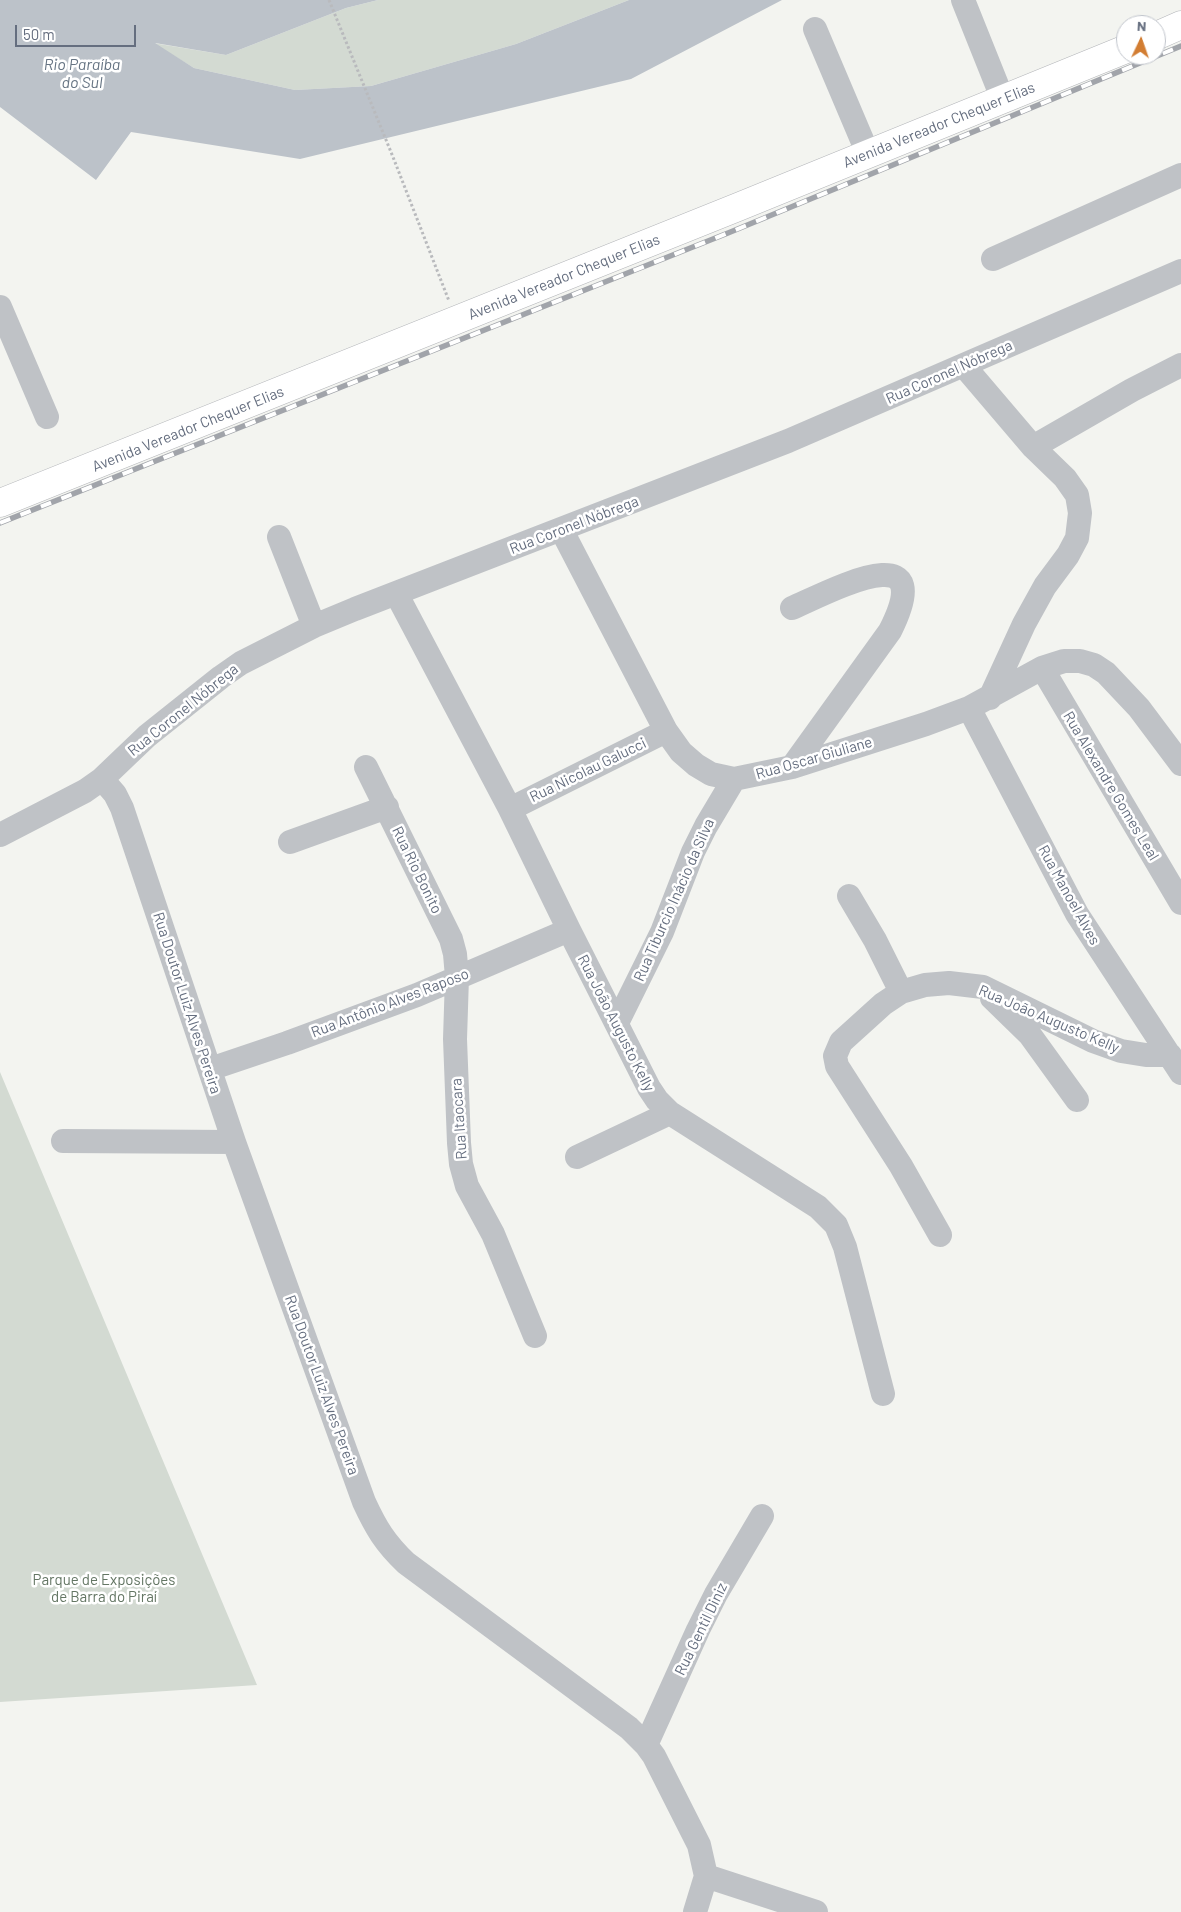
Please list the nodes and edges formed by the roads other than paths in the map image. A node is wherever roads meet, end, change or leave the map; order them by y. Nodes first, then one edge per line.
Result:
1 (963, 0) edge
2 (1181, 25) edge
3 (815, 29) dead end
4 (1166, 32) edge
5 (1116, 53) edge
6 (1003, 100) junction
7 (868, 154) junction
8 (1181, 176) edge
9 (993, 259) dead end
10 (1181, 271) edge
11 (1, 311) edge
12 (1181, 365) edge
13 (964, 366) junction
14 (47, 417) dead end
15 (1033, 447) junction
16 (0, 503) edge
17 (561, 530) junction
18 (279, 537) dead end
19 (396, 593) junction
20 (792, 608) dead end
21 (314, 626) junction
22 (1042, 668) junction
23 (979, 703) junction
24 (666, 731) junction
25 (1181, 764) edge
26 (366, 767) dead end
27 (792, 767) junction
28 (102, 779) junction
29 (734, 779) junction
30 (387, 807) junction
31 (510, 809) junction
32 (0, 835) edge
33 (290, 842) dead end
34 (849, 896) dead end
35 (1181, 903) edge
36 (569, 930) junction
37 (457, 977) junction
38 (983, 987) junction
39 (900, 992) junction
40 (617, 1023) junction
41 (1176, 1064) edge
42 (210, 1070) junction
43 (1077, 1100) dead end
44 (670, 1113) junction
45 (63, 1141) dead end
46 (234, 1142) junction
47 (577, 1157) dead end
48 (940, 1235) dead end
49 (534, 1336) dead end
50 (883, 1394) dead end
51 (762, 1516) dead end
52 (646, 1745) junction
53 (706, 1876) junction
54 (695, 1912) edge
55 (816, 1912) edge

1 - 6 street
2 - 4 main road
3 - 7 street
5 - 6 main road, Avenida Vereador Chequer Elias
6 - 7 main road, Avenida Vereador Chequer Elias
7 - 16 main road, Avenida Vereador Chequer Elias
8 - 9 street
10 - 13 street, Rua Coronel Nóbrega
11 - 14 street
12 - 15 street
13 - 15 street
13 - 17 street, Rua Coronel Nóbrega
15 - 23 street
17 - 19 street, Rua Coronel Nóbrega
17 - 24 street, Rua Oscar Giuliane
18 - 21 street
19 - 21 street, Rua Coronel Nóbrega
19 - 31 street, Rua João Augusto Kelly
20 - 27 street
21 - 28 street, Rua Coronel Nóbrega
22 - 23 street, Rua Oscar Giuliane
22 - 25 street, Rua Oscar Giuliane
22 - 35 street, Rua Alexandre Gomes Leal
23 - 27 street, Rua Oscar Giuliane
23 - 41 street, Rua Manoel Alves
24 - 29 street, Rua Oscar Giuliane
24 - 31 street, Rua Nicolau Galucci
26 - 30 street, Rua Rio Bonito
27 - 29 street, Rua Oscar Giuliane
28 - 32 street, Rua Coronel Nóbrega
28 - 42 street, Rua Doutor Luiz Alves Pereira
29 - 40 street, Rua Tiburcio Inácio da Silva
30 - 33 street
30 - 37 street, Rua Rio Bonito
31 - 36 street, Rua João Augusto Kelly
34 - 39 street
36 - 37 street, Rua Antônio Alves Raposo
36 - 40 street, Rua João Augusto Kelly
37 - 42 street, Rua Antônio Alves Raposo
37 - 49 street, Rua Itaocara
38 - 39 street, Rua João Augusto Kelly
38 - 41 street, Rua João Augusto Kelly
38 - 43 street
39 - 48 street, Rua João Augusto Kelly
40 - 44 street, Rua João Augusto Kelly
42 - 46 street, Rua Doutor Luiz Alves Pereira
44 - 47 street
44 - 50 street, Rua João Augusto Kelly
45 - 46 street
46 - 52 street, Rua Doutor Luiz Alves Pereira
51 - 52 street, Rua Gentil Diniz
52 - 53 street, Rua Doutor Luiz Alves Pereira
53 - 54 street
53 - 55 street

